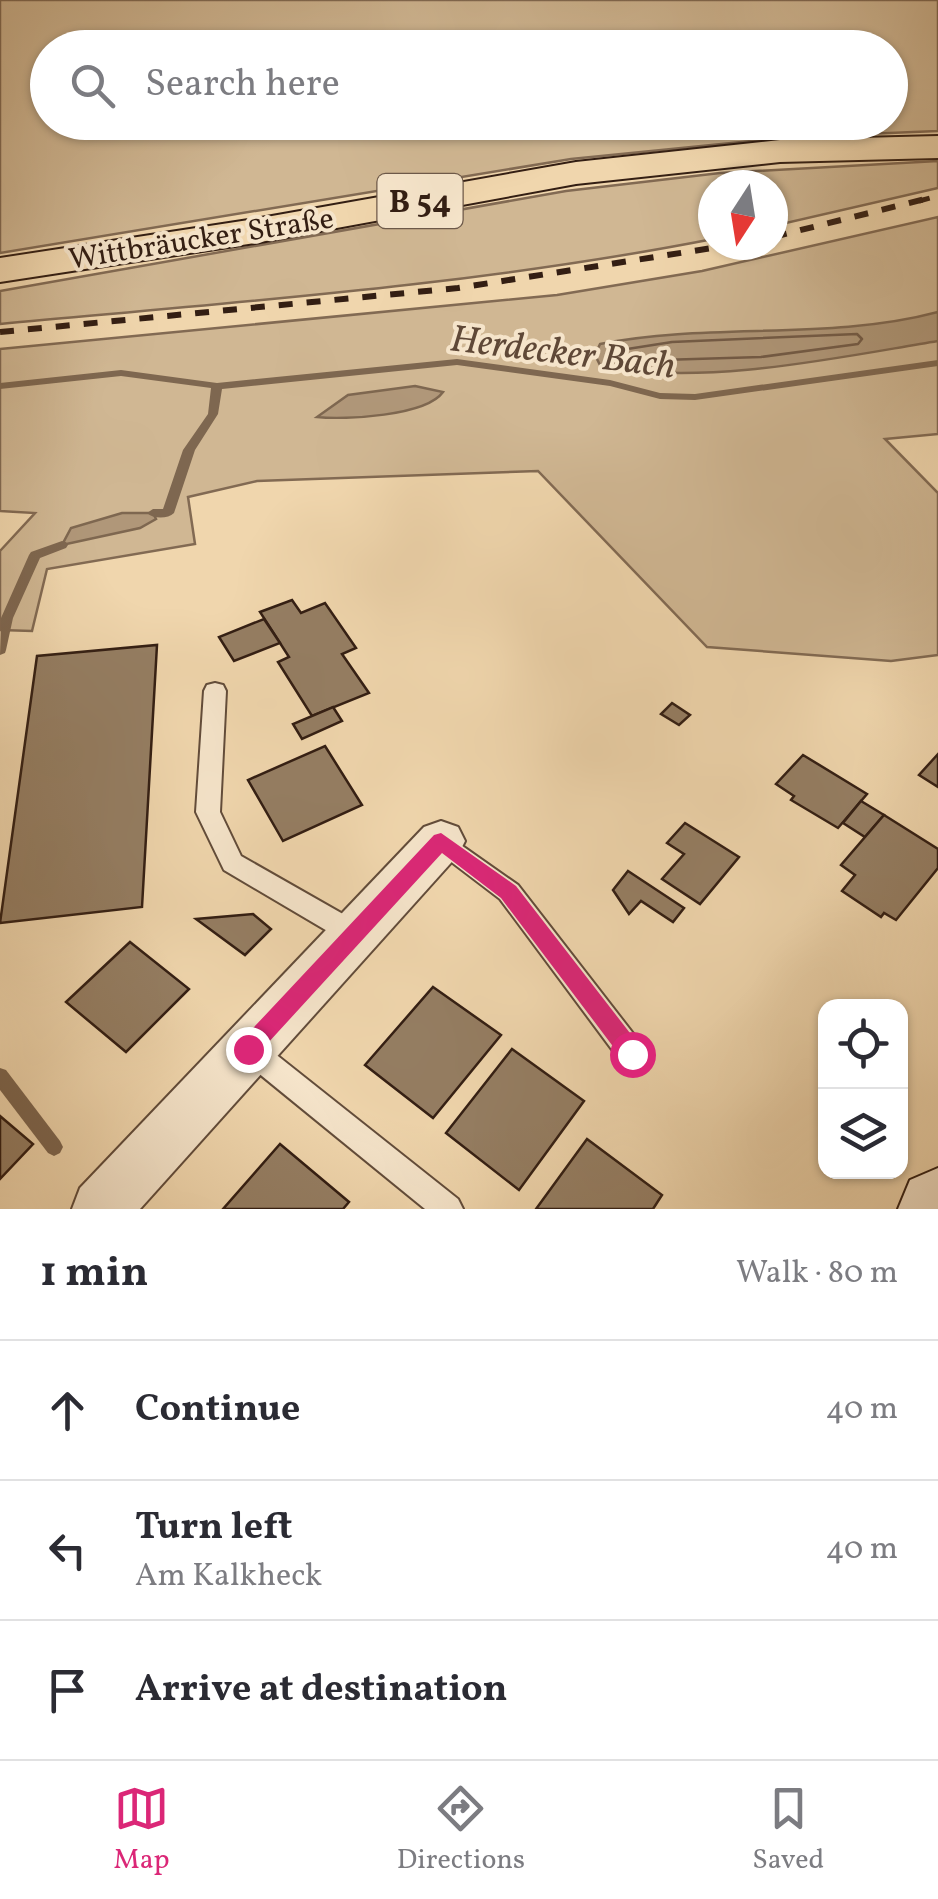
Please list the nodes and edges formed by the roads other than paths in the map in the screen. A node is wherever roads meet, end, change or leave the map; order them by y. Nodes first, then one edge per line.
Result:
1 (938, 147) edge
2 (0, 270) edge
3 (215, 691) dead end
4 (441, 841) joint
5 (355, 934) junction
6 (248, 1049) junction
7 (632, 1054) dead end
8 (101, 1209) edge
9 (448, 1209) edge

1 - 2 main road, Wittbräucker Straße / B 54
3 - 5 lane
4 - 5 street
4 - 7 lane
5 - 6 street
6 - 8 street
6 - 9 lane

